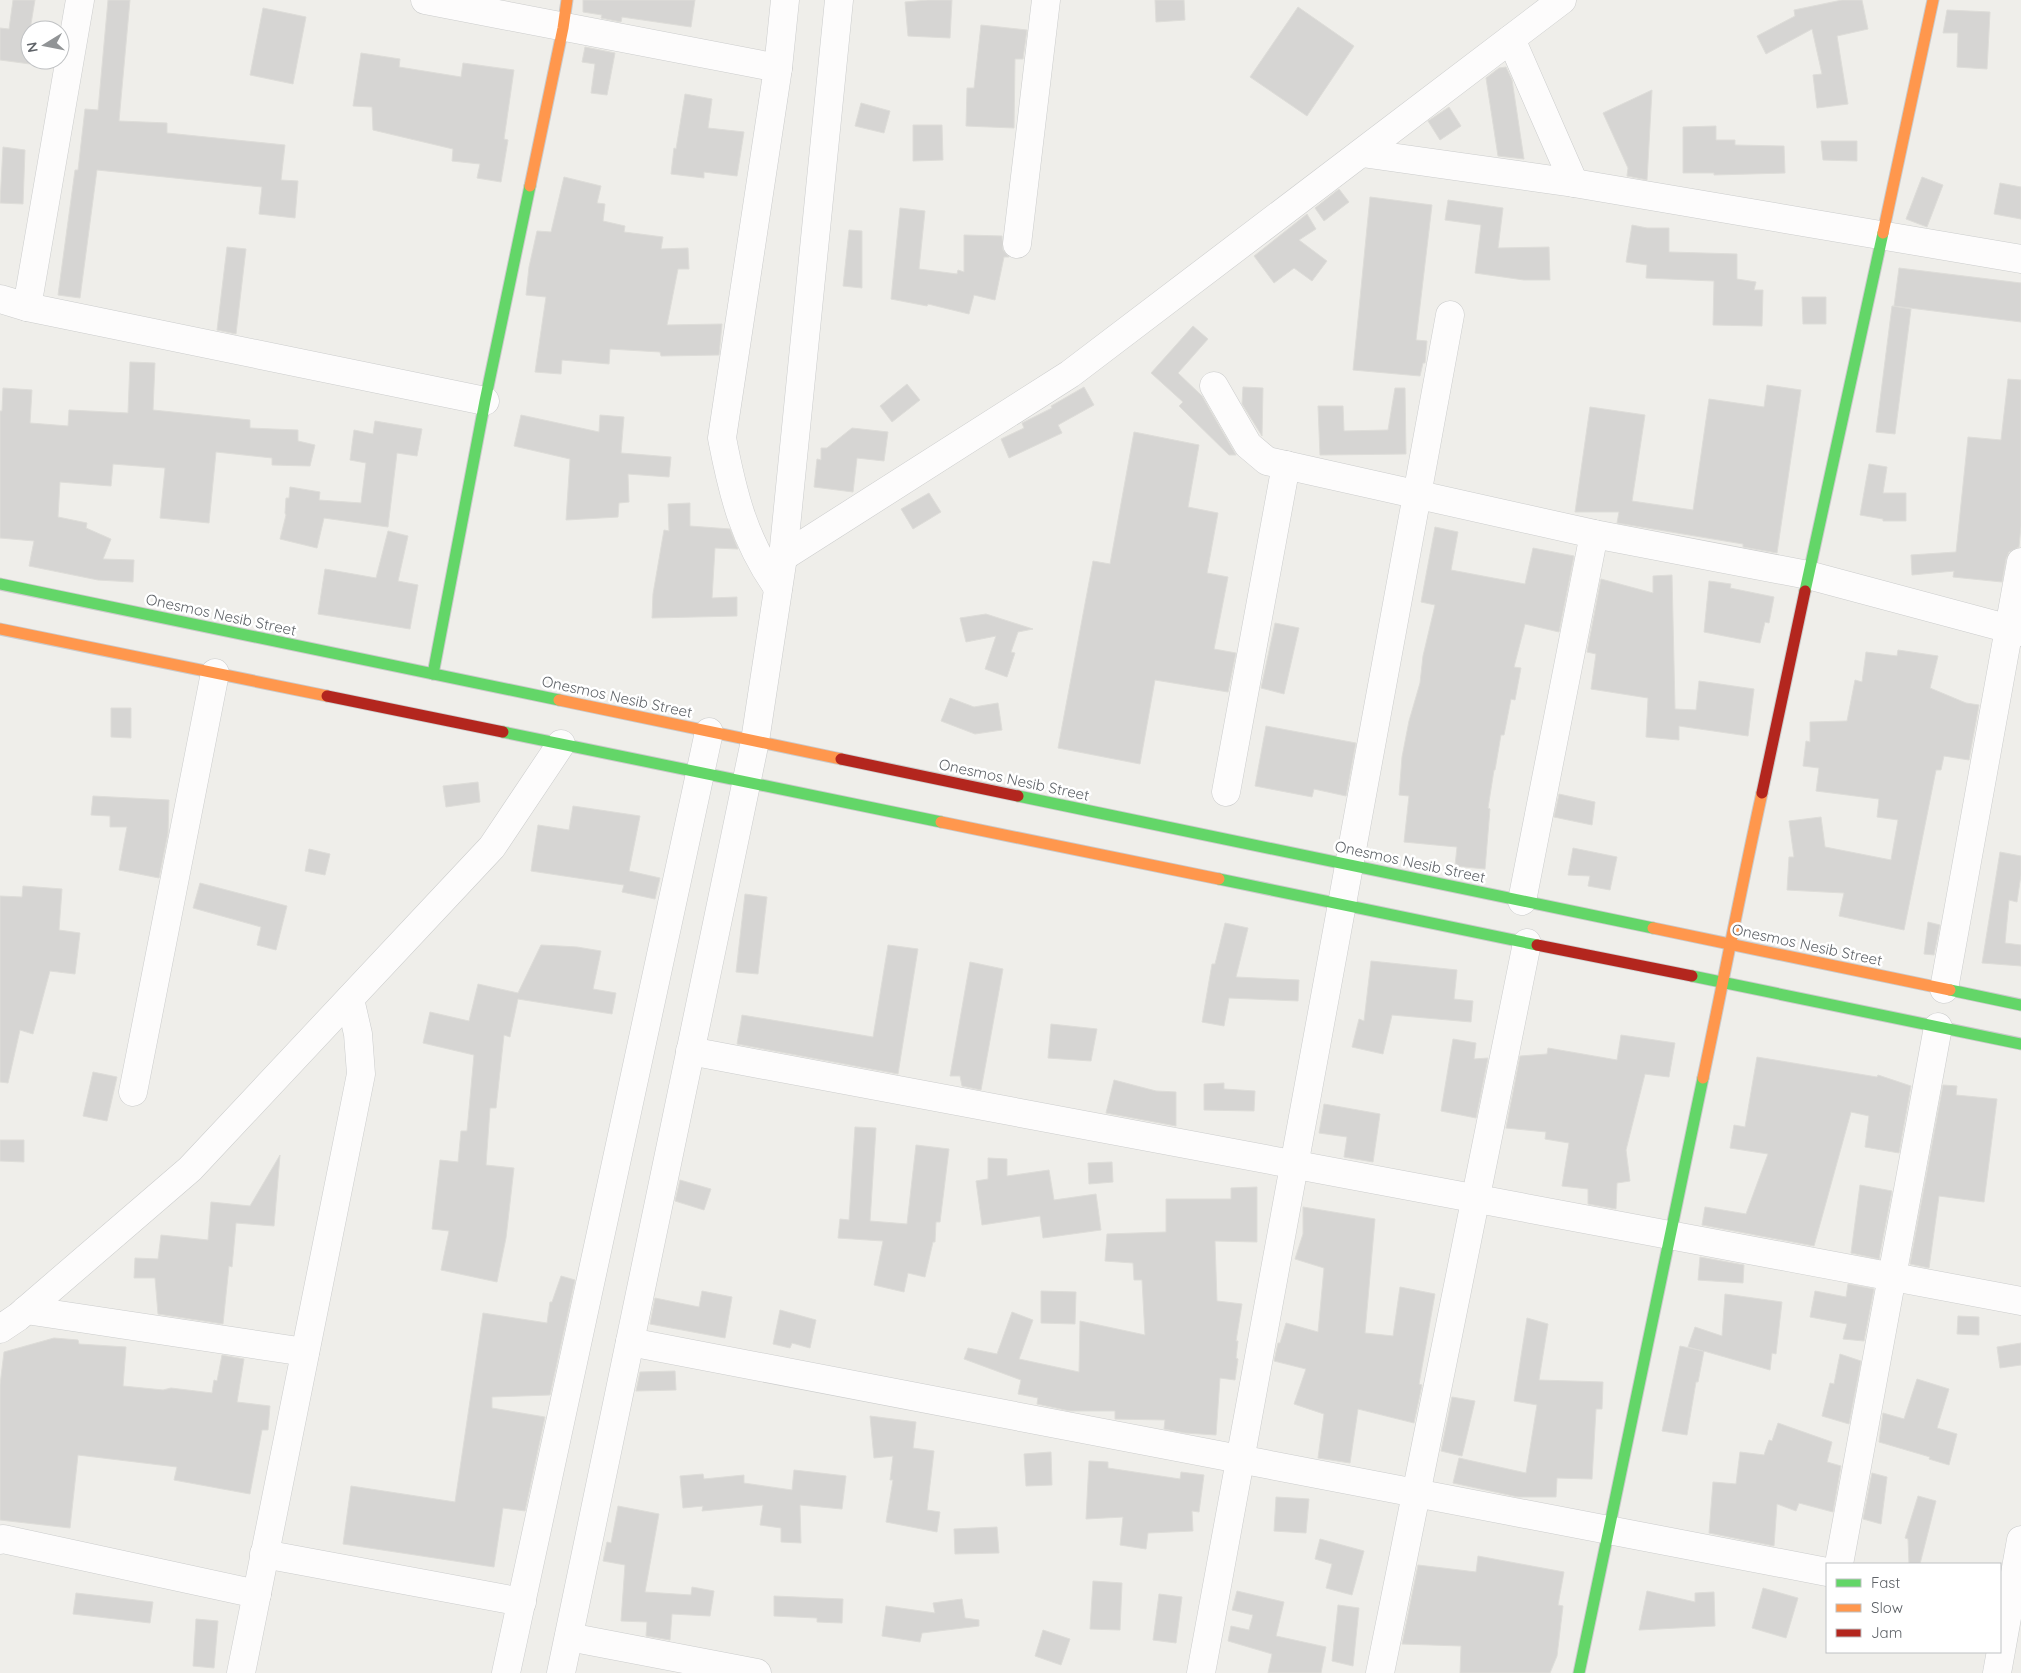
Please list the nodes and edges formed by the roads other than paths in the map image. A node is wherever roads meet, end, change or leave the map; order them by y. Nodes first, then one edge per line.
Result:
1 (80, 0) edge
2 (425, 0) edge
3 (567, 0) edge
4 (785, 0) edge
5 (839, 0) edge
6 (1046, 0) edge
7 (1562, 0) edge
8 (1933, 0) edge
9 (563, 28) junction
10 (1511, 39) junction
11 (778, 68) junction
12 (1362, 153) junction
13 (1574, 183) junction
14 (1881, 235) junction
15 (1017, 244) dead end
16 (2021, 259) edge
17 (0, 299) edge
18 (27, 307) junction
19 (1450, 314) dead end
20 (1214, 386) dead end
21 (486, 401) junction
22 (1286, 465) junction
23 (1417, 494) junction
24 (1594, 534) junction
25 (783, 557) junction
26 (2021, 562) edge
27 (1808, 575) junction
28 (0, 584) edge
29 (778, 588) junction
30 (0, 629) edge
31 (2015, 630) edge
32 (216, 673) junction
33 (433, 674) junction
34 (708, 732) junction
35 (754, 741) junction
36 (561, 744) junction
37 (700, 772) junction
38 (746, 782) junction
39 (1226, 792) dead end
40 (1349, 865) junction
41 (1522, 901) junction
42 (1342, 904) junction
43 (1527, 943) junction
44 (1729, 944) junction
45 (1723, 983) junction
46 (1944, 989) junction
47 (350, 999) junction
48 (2021, 1005) edge
49 (1938, 1027) junction
50 (2021, 1044) edge
51 (690, 1051) junction
52 (133, 1092) dead end
53 (1294, 1165) junction
54 (1476, 1199) junction
55 (1670, 1236) junction
56 (1892, 1277) junction
57 (2021, 1302) edge
58 (26, 1310) junction
59 (0, 1329) edge
60 (630, 1342) junction
61 (305, 1352) junction
62 (1240, 1460) junction
63 (1416, 1493) junction
64 (1609, 1530) junction
65 (0, 1540) edge
66 (2021, 1540) edge
67 (264, 1554) junction
68 (1840, 1563) edge
69 (1826, 1572) edge
70 (257, 1594) junction
71 (522, 1602) junction
72 (2010, 1607) edge
73 (568, 1637) junction
74 (2001, 1653) edge
75 (2001, 1653) edge
76 (241, 1673) edge
77 (506, 1673) edge
78 (561, 1673) edge
79 (757, 1673) edge
80 (1201, 1673) edge
81 (1380, 1673) edge
82 (1579, 1673) edge
83 (1997, 1673) edge

1 - 18 street
2 - 9 street
3 - 9 street
4 - 11 street
5 - 25 street
6 - 15 street
7 - 10 street
8 - 14 street
9 - 11 street
9 - 21 street
10 - 12 street
10 - 13 street
11 - 29 street
12 - 13 street
12 - 25 street
13 - 14 street
14 - 16 street
14 - 27 street
17 - 18 street
18 - 21 street
19 - 23 street
20 - 22 street
21 - 33 street
22 - 23 street
22 - 39 street
23 - 24 street
23 - 40 street
24 - 27 street
24 - 41 street
25 - 29 street
26 - 31 street
27 - 31 street
27 - 44 street
28 - 33 street, Onesmos Nesib Street
29 - 35 street
30 - 32 street
31 - 46 street
32 - 36 street
32 - 52 street
33 - 34 street, Onesmos Nesib Street
34 - 35 street, Onesmos Nesib Street
34 - 37 street
35 - 38 street
35 - 40 street, Onesmos Nesib Street
36 - 37 street
36 - 47 street
37 - 38 street
37 - 71 street
38 - 42 street
38 - 51 street
40 - 41 street, Onesmos Nesib Street
40 - 42 street
41 - 44 street, Onesmos Nesib Street
42 - 43 street
42 - 53 street
43 - 45 street
43 - 54 street
44 - 45 street
44 - 46 street, Onesmos Nesib Street
45 - 49 street
45 - 55 street
46 - 48 street, Onesmos Nesib Street
47 - 58 street
47 - 61 street
49 - 50 street
49 - 56 street
51 - 53 street
51 - 60 street
53 - 54 street
53 - 62 street
54 - 55 street
54 - 63 street
55 - 56 street
55 - 64 street
56 - 57 street
56 - 68 street
58 - 59 street
58 - 61 street
60 - 62 street
60 - 73 street
61 - 67 street
62 - 63 street
62 - 80 street
63 - 64 street
63 - 81 street
64 - 69 street
64 - 82 street
65 - 70 street
66 - 72 street
67 - 70 street
67 - 71 street
70 - 76 street
71 - 77 street
72 - 75 street
73 - 78 street
73 - 79 street
74 - 83 street

